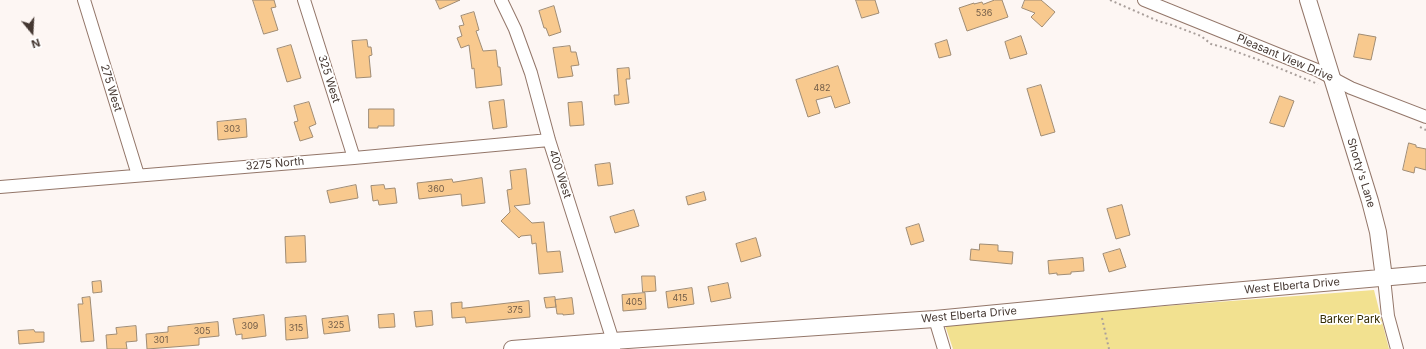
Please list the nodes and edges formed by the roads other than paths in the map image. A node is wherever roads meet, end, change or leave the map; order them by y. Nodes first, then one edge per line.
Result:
1 (84, 0) edge
2 (304, 0) edge
3 (501, 0) edge
4 (1144, 0) edge
5 (1308, 0) edge
6 (1327, 82) junction
7 (1426, 117) edge
8 (549, 140) junction
9 (354, 158) junction
10 (138, 175) junction
11 (0, 187) edge
12 (1426, 274) edge
13 (1384, 278) junction
14 (935, 319) junction
15 (614, 345) edge
16 (512, 349) edge
17 (944, 349) edge
18 (1397, 349) edge

1 - 10 street, 275 West
2 - 9 street, 325 West
3 - 8 street, 400 West
4 - 6 street, Pleasant View Drive
5 - 6 main road, Shorty's Lane
6 - 7 street, Pleasant View Drive
6 - 13 main road, Shorty's Lane
8 - 9 street, 3275 North
8 - 15 street, 400 West
9 - 10 street, 3275 North
10 - 11 street, 3275 North
12 - 13 main road, West Elberta Drive
13 - 14 main road, West Elberta Drive
13 - 18 street, Shorty's Lane
14 - 15 main road, West Elberta Drive
14 - 17 street
15 - 16 main road, West Elberta Drive

